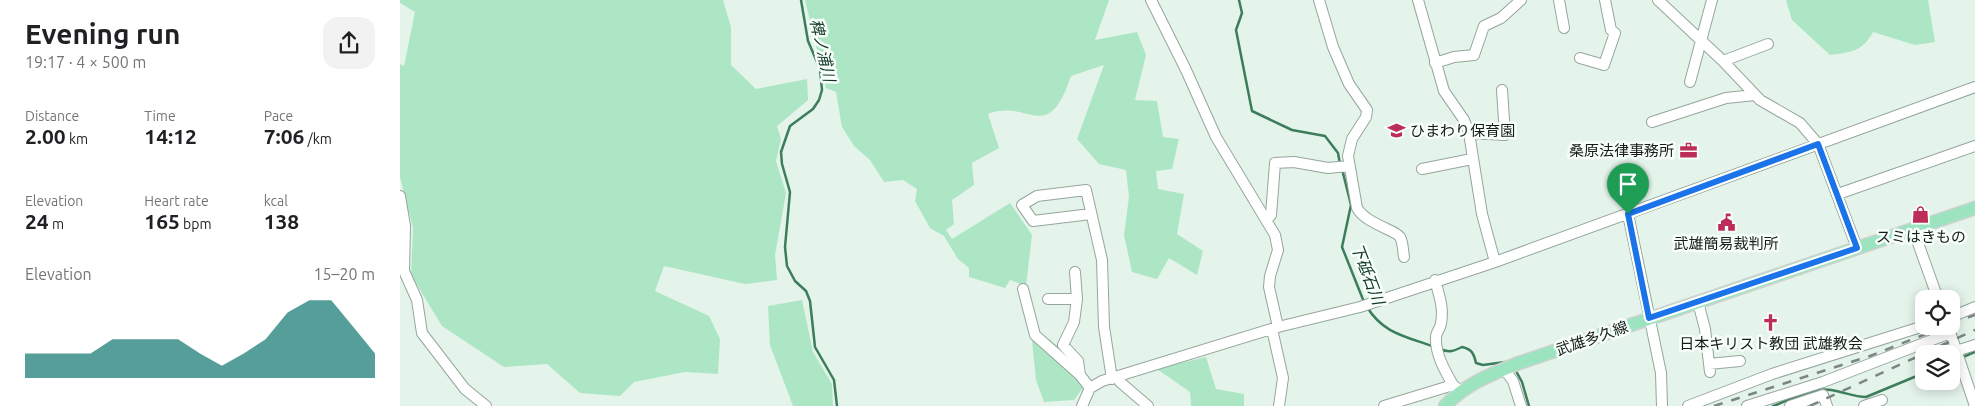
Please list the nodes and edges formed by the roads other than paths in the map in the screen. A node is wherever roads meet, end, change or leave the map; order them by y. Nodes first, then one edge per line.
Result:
1 (1151, 0) edge
2 (1320, 0) edge
3 (1418, 0) edge
4 (1521, 0) edge
5 (1558, 0) edge
6 (1605, 0) edge
7 (1658, 0) edge
8 (1712, 0) edge
9 (1564, 28) dead end
10 (1702, 41) junction
11 (1768, 44) dead end
12 (1580, 58) dead end
13 (1723, 61) junction
14 (1435, 63) junction
15 (1690, 82) dead end
16 (1975, 87) edge
17 (1502, 90) dead end
18 (1755, 95) junction
19 (1652, 122) dead end
20 (1469, 133) junction
21 (1818, 144) junction
22 (1975, 146) edge
23 (1472, 159) junction
24 (1348, 166) junction
25 (1422, 169) dead end
26 (1838, 194) junction
27 (400, 196) edge
28 (1975, 208) edge
29 (1091, 214) junction
30 (1628, 214) junction
31 (1267, 220) junction
32 (1913, 229) junction
33 (1857, 248) junction
34 (1404, 257) dead end
35 (1495, 262) junction
36 (1075, 272) dead end
37 (1435, 280) junction
38 (1023, 289) dead end
39 (1935, 290) edge
40 (1077, 298) junction
41 (1048, 300) dead end
42 (1698, 302) junction
43 (1975, 308) edge
44 (1960, 314) edge
45 (1649, 318) junction
46 (1275, 328) junction
47 (1915, 329) edge
48 (1937, 335) edge
49 (1975, 345) edge
50 (1960, 350) edge
51 (1740, 361) dead end
52 (1960, 363) edge
53 (1504, 369) junction
54 (1080, 375) junction
55 (1115, 378) junction
56 (1090, 388) junction
57 (1456, 388) junction
58 (1882, 400) dead end
59 (1771, 403) edge
60 (486, 406) edge
61 (1082, 406) edge
62 (1148, 406) edge
63 (1279, 406) edge
64 (1384, 406) edge
65 (1445, 406) edge
66 (1521, 406) edge
67 (1662, 406) edge
68 (1688, 406) edge
69 (1748, 406) edge
70 (1790, 406) edge
71 (1827, 406) edge
72 (1866, 406) edge
73 (1975, 406) edge

1 - 31 street
2 - 24 street
3 - 14 street
4 - 14 street
5 - 9 street
6 - 12 street
7 - 10 street
8 - 10 street
10 - 13 street
10 - 15 street
11 - 13 street
13 - 18 street
14 - 20 street
16 - 21 street
17 - 20 street
18 - 19 street
18 - 21 street
20 - 23 street
21 - 26 street
21 - 30 street
22 - 26 street
23 - 25 street
23 - 35 street
24 - 31 street
24 - 34 street
26 - 33 street
27 - 60 street
28 - 32 main road, 武雄多久線
29 - 29 street
29 - 55 street
30 - 35 street
30 - 45 street
31 - 46 street
32 - 33 main road, 武雄多久線
32 - 39 street
33 - 42 main road, 武雄多久線
35 - 37 street
36 - 40 street
37 - 46 street
37 - 57 street
38 - 54 street
40 - 41 street
40 - 54 street
42 - 45 main road, 武雄多久線
42 - 51 street
43 - 44 street
45 - 53 main road, 武雄多久線
45 - 67 street
46 - 55 street
46 - 63 street
47 - 68 street
48 - 59 street
49 - 50 street
52 - 73 street
53 - 57 main road, 武雄多久線
53 - 66 street
54 - 56 street
55 - 56 street
55 - 62 street
56 - 61 street
57 - 64 street
57 - 65 main road, 武雄多久線
58 - 72 street
59 - 69 street
70 - 71 street

